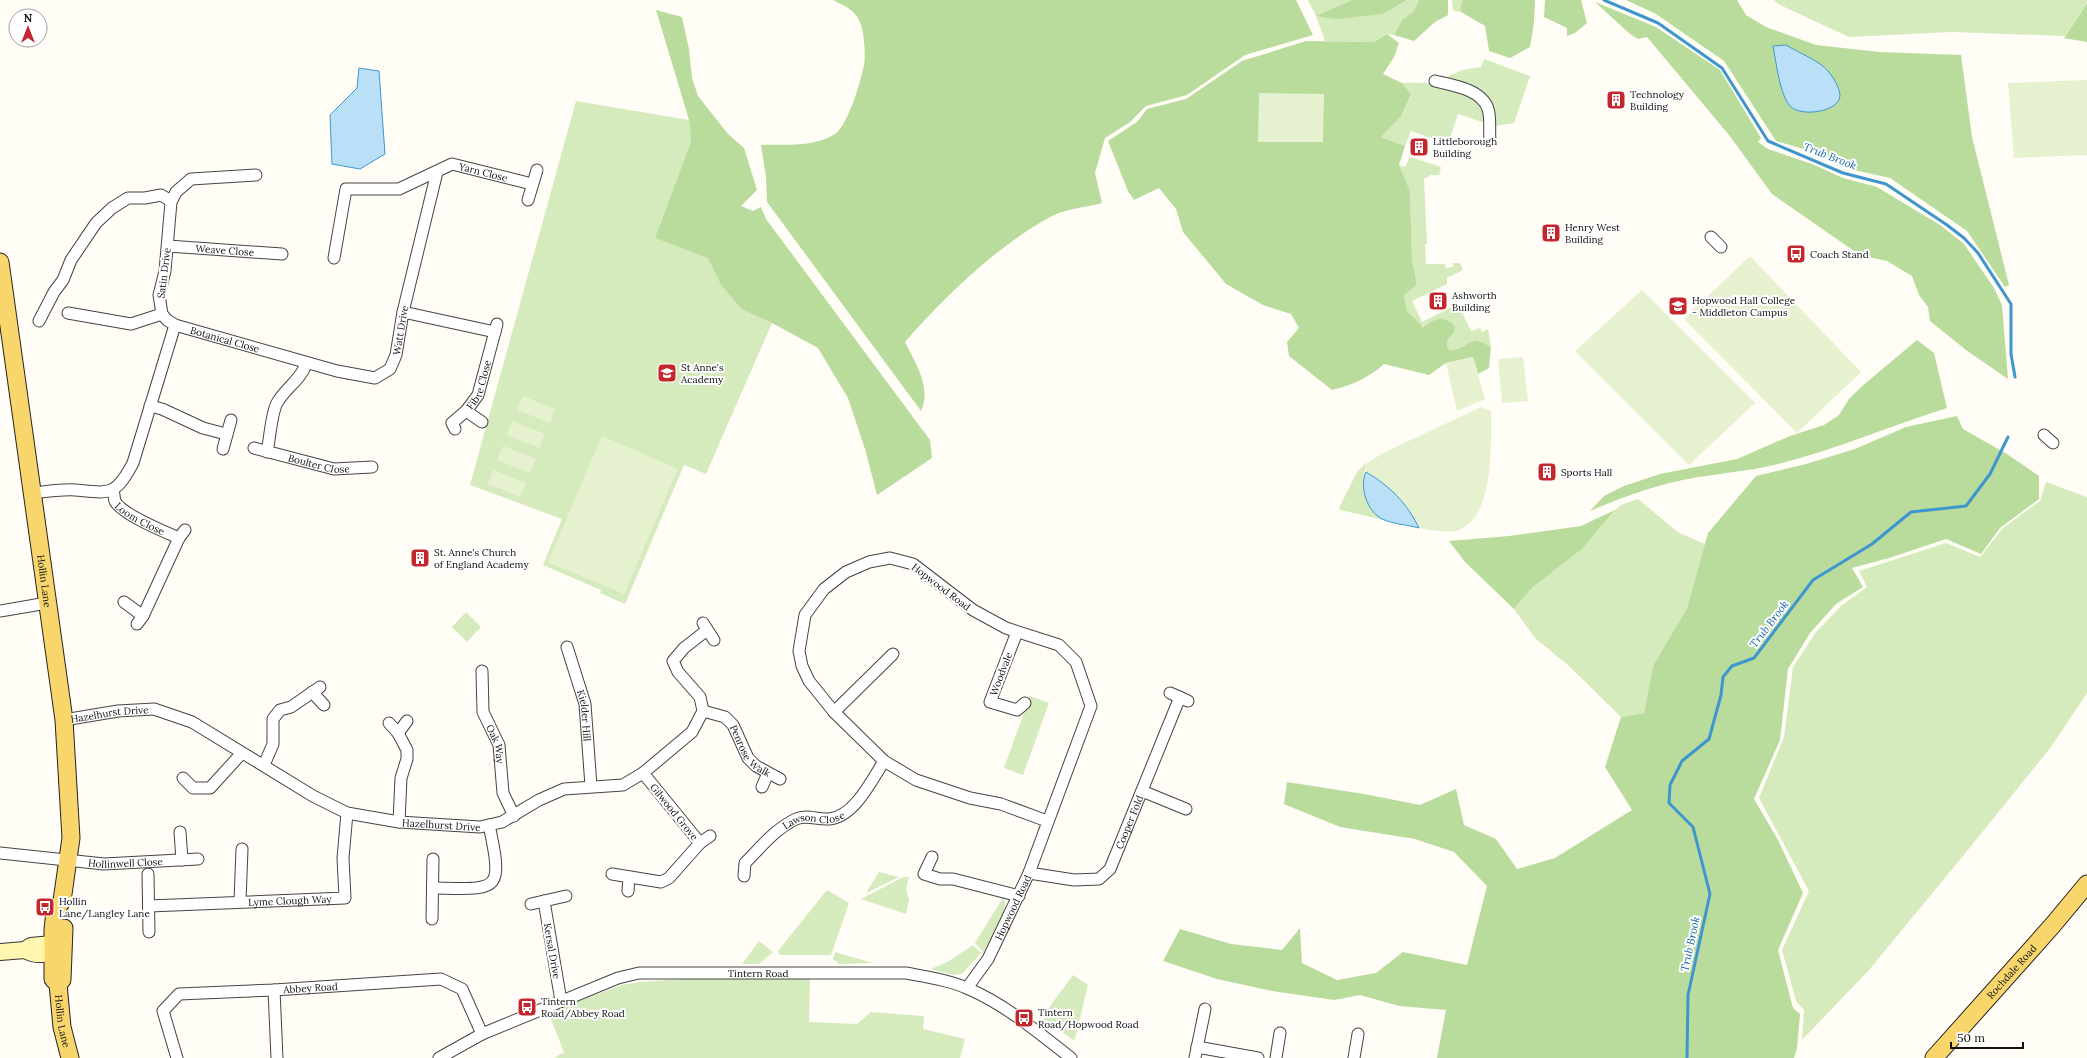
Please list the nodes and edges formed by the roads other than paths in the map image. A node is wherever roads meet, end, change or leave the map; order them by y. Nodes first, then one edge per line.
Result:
1 (1435, 81) dead end
2 (1490, 140) dead end
3 (537, 170) dead end
4 (437, 172) junction
5 (256, 175) dead end
6 (532, 184) junction
7 (528, 200) dead end
8 (171, 202) junction
9 (1711, 237) dead end
10 (168, 246) junction
11 (1721, 247) dead end
12 (282, 254) dead end
13 (334, 258) dead end
14 (0, 262) edge
15 (403, 312) junction
16 (68, 313) dead end
17 (162, 314) junction
18 (39, 321) dead end
19 (175, 325) junction
20 (274, 354) joint
21 (306, 364) junction
22 (150, 406) junction
23 (466, 410) junction
24 (231, 420) dead end
25 (482, 422) dead end
26 (455, 429) dead end
27 (226, 434) junction
28 (2044, 435) dead end
29 (2053, 443) dead end
30 (254, 448) dead end
31 (223, 449) dead end
32 (267, 452) junction
33 (372, 467) dead end
34 (113, 489) junction
35 (31, 494) junction
36 (124, 602) dead end
37 (47, 603) junction
38 (0, 611) edge
39 (1017, 632) junction
40 (714, 640) dead end
41 (567, 647) dead end
42 (893, 654) dead end
43 (482, 672) dead end
44 (1179, 697) dead end
45 (1025, 702) dead end
46 (324, 705) dead end
47 (702, 711) junction
48 (834, 712) junction
49 (64, 720) junction
50 (407, 721) dead end
51 (389, 723) dead end
52 (398, 733) junction
53 (242, 753) junction
54 (884, 761) junction
55 (264, 765) junction
56 (643, 773) junction
57 (768, 773) junction
58 (183, 778) dead end
59 (780, 779) dead end
60 (591, 786) junction
61 (762, 787) dead end
62 (1142, 791) junction
63 (1186, 809) dead end
64 (347, 813) junction
65 (514, 816) junction
66 (1047, 821) junction
67 (399, 822) junction
68 (489, 825) junction
69 (180, 832) dead end
70 (710, 836) dead end
71 (700, 843) junction
72 (242, 849) dead end
73 (0, 853) edge
74 (932, 856) dead end
75 (69, 859) junction
76 (198, 859) dead end
77 (433, 859) dead end
78 (182, 860) junction
79 (1029, 873) junction
80 (148, 874) dead end
81 (612, 874) dead end
82 (744, 876) dead end
83 (629, 877) junction
84 (2087, 884) edge
85 (433, 888) junction
86 (628, 891) dead end
87 (566, 896) dead end
88 (1019, 896) junction
89 (240, 901) junction
90 (544, 901) junction
91 (531, 904) dead end
92 (149, 906) junction
93 (432, 919) dead end
94 (149, 932) dead end
95 (56, 949) junction
96 (0, 952) edge
97 (967, 988) junction
98 (274, 990) junction
99 (561, 1001) junction
100 (1205, 1009) dead end
101 (1280, 1033) dead end
102 (482, 1034) junction
103 (1358, 1034) dead end
104 (1196, 1052) edge
105 (451, 1055) edge
106 (70, 1058) edge
107 (176, 1058) edge
108 (277, 1058) edge
109 (439, 1058) edge
110 (1071, 1058) edge
111 (1258, 1058) edge
112 (1276, 1058) edge
113 (1354, 1058) edge
114 (1934, 1058) edge

1 - 2 street
3 - 6 street
4 - 6 street, Yarn Close
4 - 13 street, Yarn Close
4 - 15 street, Watt Drive
5 - 8 street
6 - 7 street
8 - 10 street, Satin Drive
8 - 18 street
9 - 11 street
10 - 12 street, Weave Close
10 - 17 street, Satin Drive
14 - 35 main road, Hollin Lane
15 - 21 street, Watt Drive
15 - 23 street, Fibre Close
16 - 17 street
17 - 19 street
19 - 20 street, Botanical Close
19 - 22 street
20 - 21 street, Watt Drive
21 - 32 street
22 - 27 street
22 - 34 street
23 - 25 street
23 - 26 street, Fibre Close
24 - 27 street
27 - 31 street
28 - 29 street
30 - 32 street, Boulter Close
32 - 33 street, Boulter Close
34 - 35 street
34 - 36 street, Loom Close
35 - 37 main road, Hollin Lane
37 - 38 street
37 - 49 main road, Hollin Lane
39 - 45 street, Woodvale
39 - 48 street, Hopwood Road
39 - 66 street, Hopwood Road
40 - 47 street
41 - 60 street, Kielder Hill
42 - 48 street
43 - 65 street, Oak Way
44 - 62 street, Cooper Fold
46 - 55 street
47 - 56 street, Hazelhurst Drive
47 - 57 street, Penrose Walk
48 - 54 street, Hopwood Road
49 - 53 street, Hazelhurst Drive
49 - 75 main road, Hollin Lane
50 - 52 street
51 - 52 street
52 - 67 street
53 - 55 street, Hazelhurst Drive
53 - 58 street
54 - 66 street, Hopwood Road
54 - 82 street, Lawson Close
55 - 64 street, Hazelhurst Drive
56 - 60 street, Hazelhurst Drive
56 - 71 street, Gilwood Grove
57 - 59 street, Penrose Walk
57 - 61 street
60 - 65 street, Hazelhurst Drive
62 - 63 street
62 - 79 street, Cooper Fold
64 - 67 street, Hazelhurst Drive
64 - 89 street, Lyme Clough Way
65 - 68 street, Hazelhurst Drive
66 - 79 street, Hopwood Road
67 - 68 street, Hazelhurst Drive
68 - 85 street
69 - 78 street
70 - 71 street
71 - 83 street, Gilwood Grove
72 - 89 street
73 - 75 street, Hollinwell Close
74 - 88 street
75 - 78 street, Hollinwell Close
75 - 95 main road, Hollin Lane
76 - 78 street, Hollinwell Close
77 - 85 street
79 - 88 street, Hopwood Road
80 - 92 street
81 - 83 street, Gilwood Grove
83 - 86 street
84 - 114 main road, Rochdale Road
85 - 93 street
87 - 90 street
88 - 97 street, Hopwood Road
89 - 92 street, Lyme Clough Way
90 - 91 street
90 - 99 street, Kersal Drive
92 - 94 street
95 - 96 street
95 - 106 main road, Hollin Lane
97 - 99 street, Tintern Road
97 - 110 street, Tintern Road
98 - 102 street, Abbey Road
98 - 107 street, Abbey Road
98 - 108 street
99 - 102 street, Tintern Road
100 - 104 street
101 - 112 street
102 - 105 street, Tintern Road
103 - 113 street
104 - 111 street
105 - 109 street, Tintern Road

